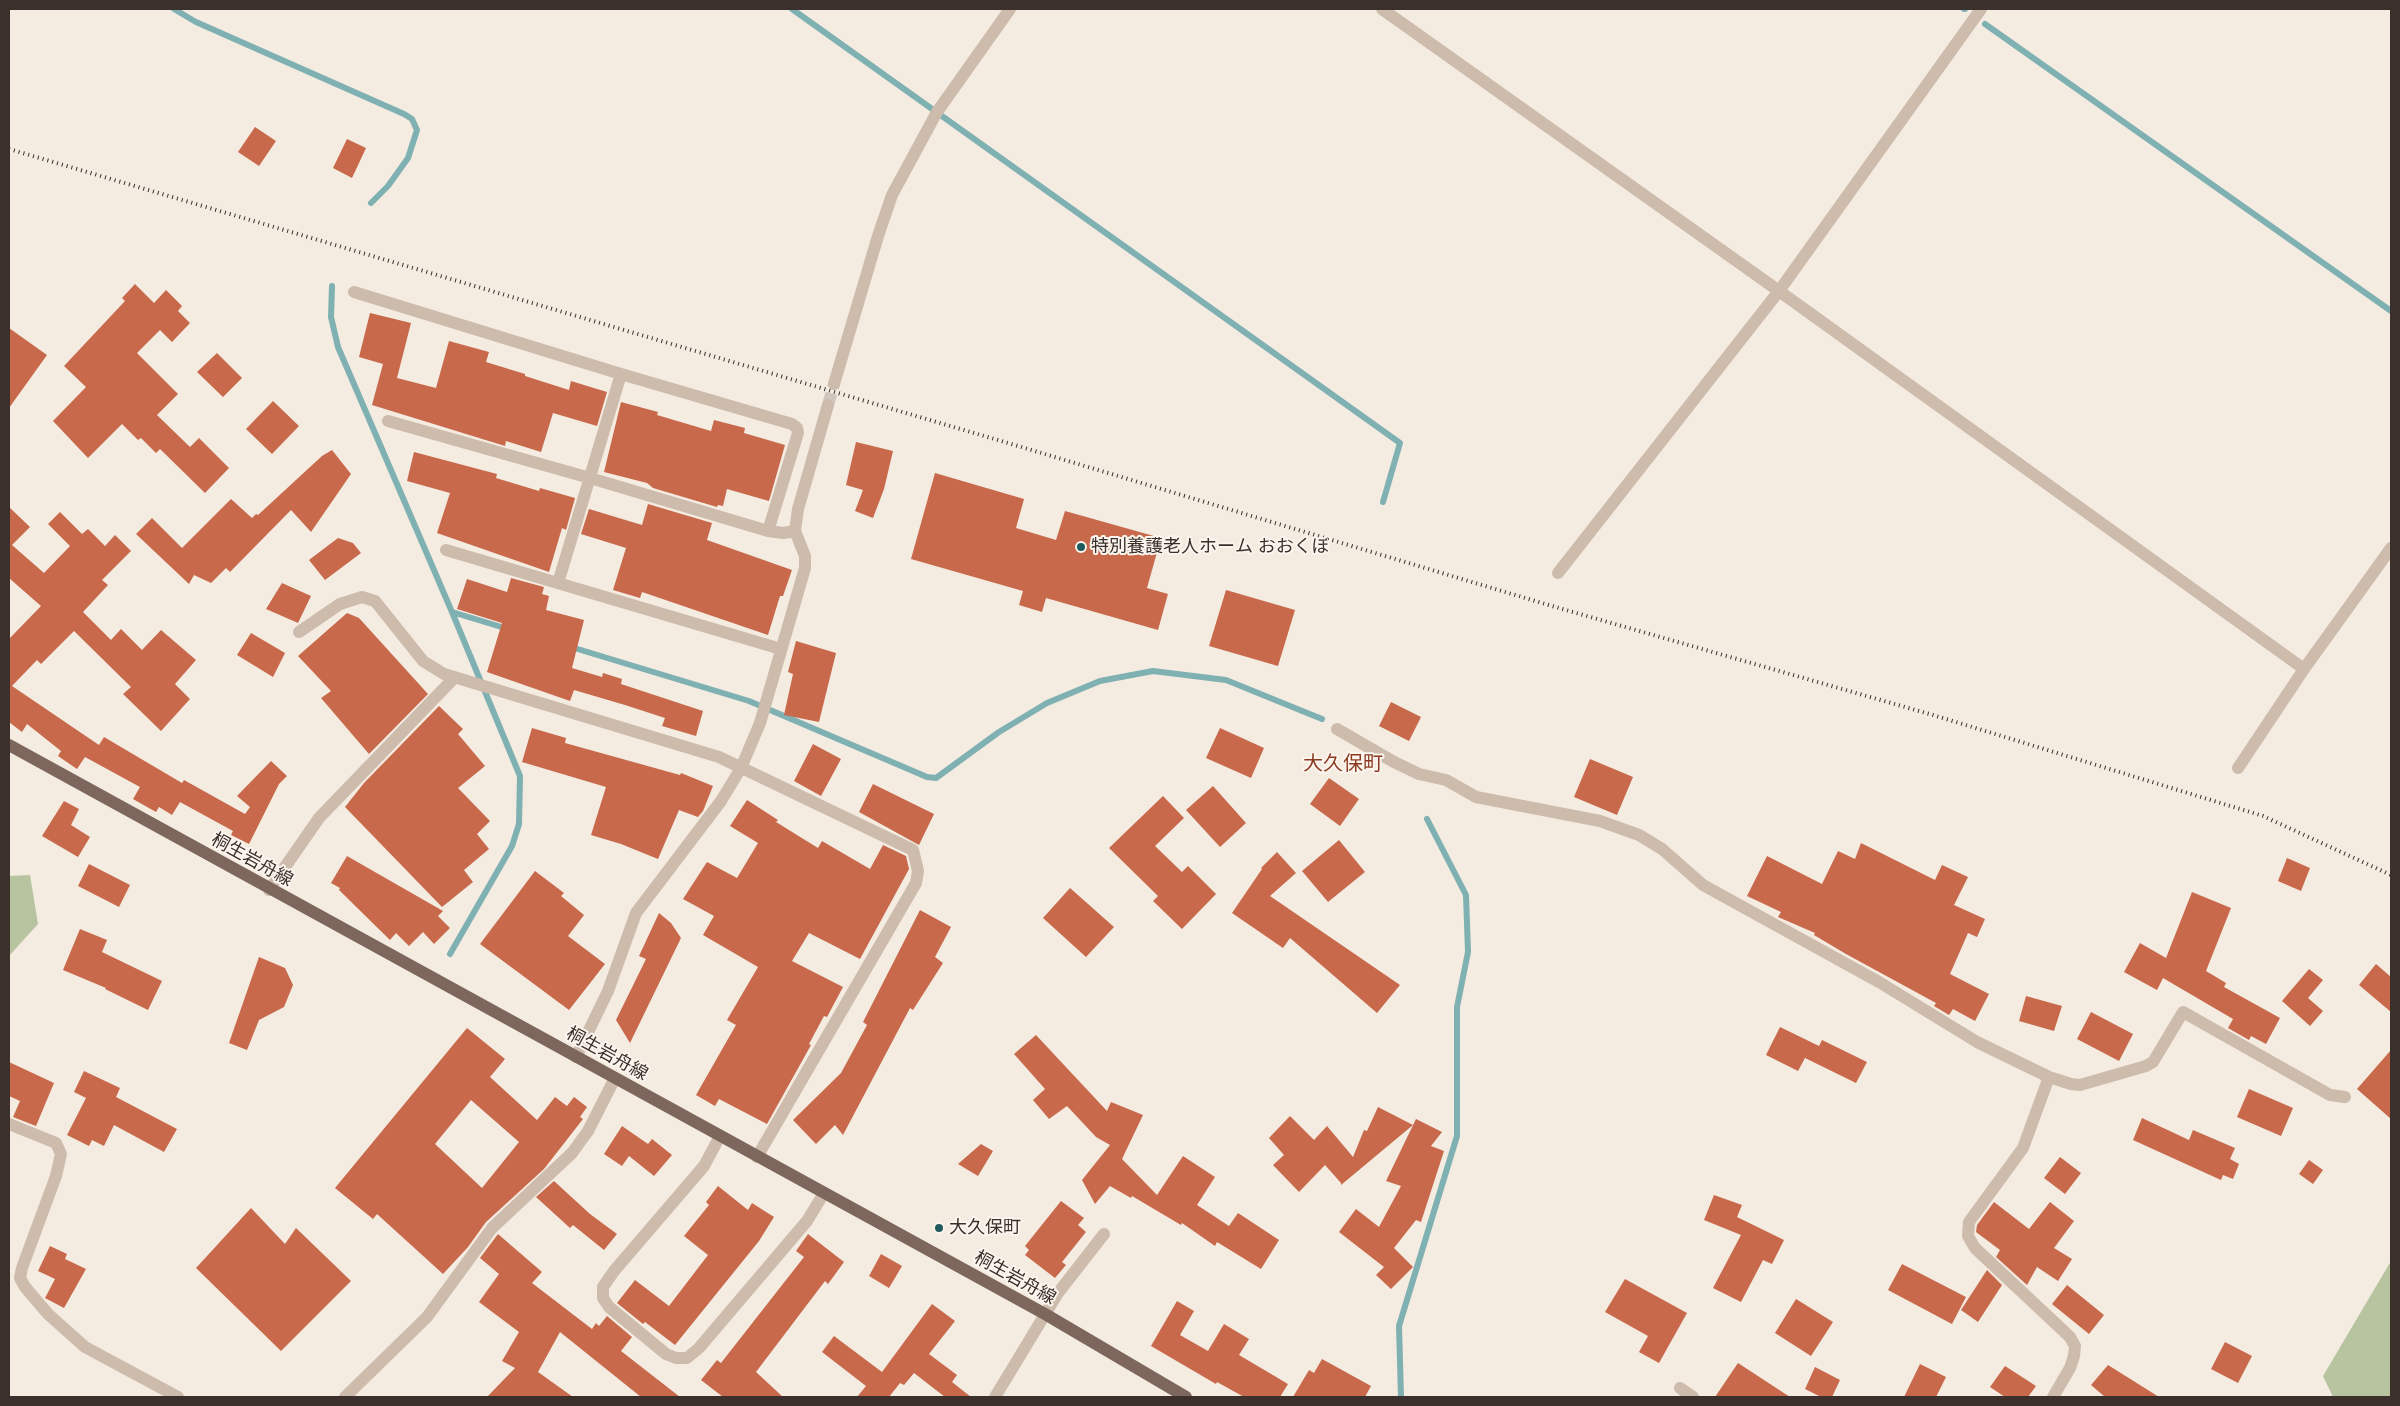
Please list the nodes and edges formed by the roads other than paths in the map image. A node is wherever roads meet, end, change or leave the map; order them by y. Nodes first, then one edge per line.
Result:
1 (1010, 9) edge
2 (1382, 9) edge
3 (1981, 9) edge
4 (1779, 291) junction
5 (354, 292) dead end
6 (621, 374) junction
7 (834, 384) tunnel mouth
8 (828, 405) tunnel mouth
9 (388, 421) dead end
10 (590, 478) junction
11 (768, 531) junction
12 (795, 531) junction
13 (2391, 548) edge
14 (446, 550) dead end
15 (1558, 573) dead end
16 (558, 583) junction
17 (299, 632) dead end
18 (781, 649) junction
19 (2304, 668) junction
20 (455, 677) junction
21 (1337, 728) dead end
22 (9, 745) edge
23 (741, 768) junction
24 (2238, 768) dead end
25 (269, 890) junction
26 (576, 1057) junction
27 (2049, 1077) junction
28 (615, 1078) junction
29 (2345, 1097) dead end
30 (9, 1124) edge
31 (720, 1136) junction
32 (757, 1157) junction
33 (824, 1193) junction
34 (1104, 1234) dead end
35 (1045, 1314) junction
36 (1680, 1388) dead end
37 (178, 1397) edge
38 (345, 1397) edge
39 (995, 1397) edge
40 (1186, 1397) edge
41 (1693, 1397) edge
42 (2053, 1397) edge

1 - 7 street
2 - 4 street
3 - 4 street
4 - 15 street
4 - 19 street
5 - 6 street
6 - 10 street
6 - 11 street
8 - 12 street
9 - 10 street
10 - 11 street
10 - 16 street
11 - 12 street
12 - 18 street
13 - 19 street
14 - 16 street
16 - 18 street
17 - 20 street
18 - 23 street
19 - 24 street
20 - 23 street
20 - 25 street
21 - 27 street
22 - 25 main road, 桐生岩舟線
23 - 26 street
23 - 32 street
25 - 26 main road, 桐生岩舟線
26 - 28 main road, 桐生岩舟線
27 - 29 street
27 - 42 street
28 - 31 main road, 桐生岩舟線
28 - 38 street
30 - 37 street
31 - 32 main road, 桐生岩舟線
31 - 33 street
32 - 33 main road, 桐生岩舟線
33 - 35 main road, 桐生岩舟線
34 - 35 street
35 - 39 street
35 - 40 main road, 桐生岩舟線
36 - 41 street

